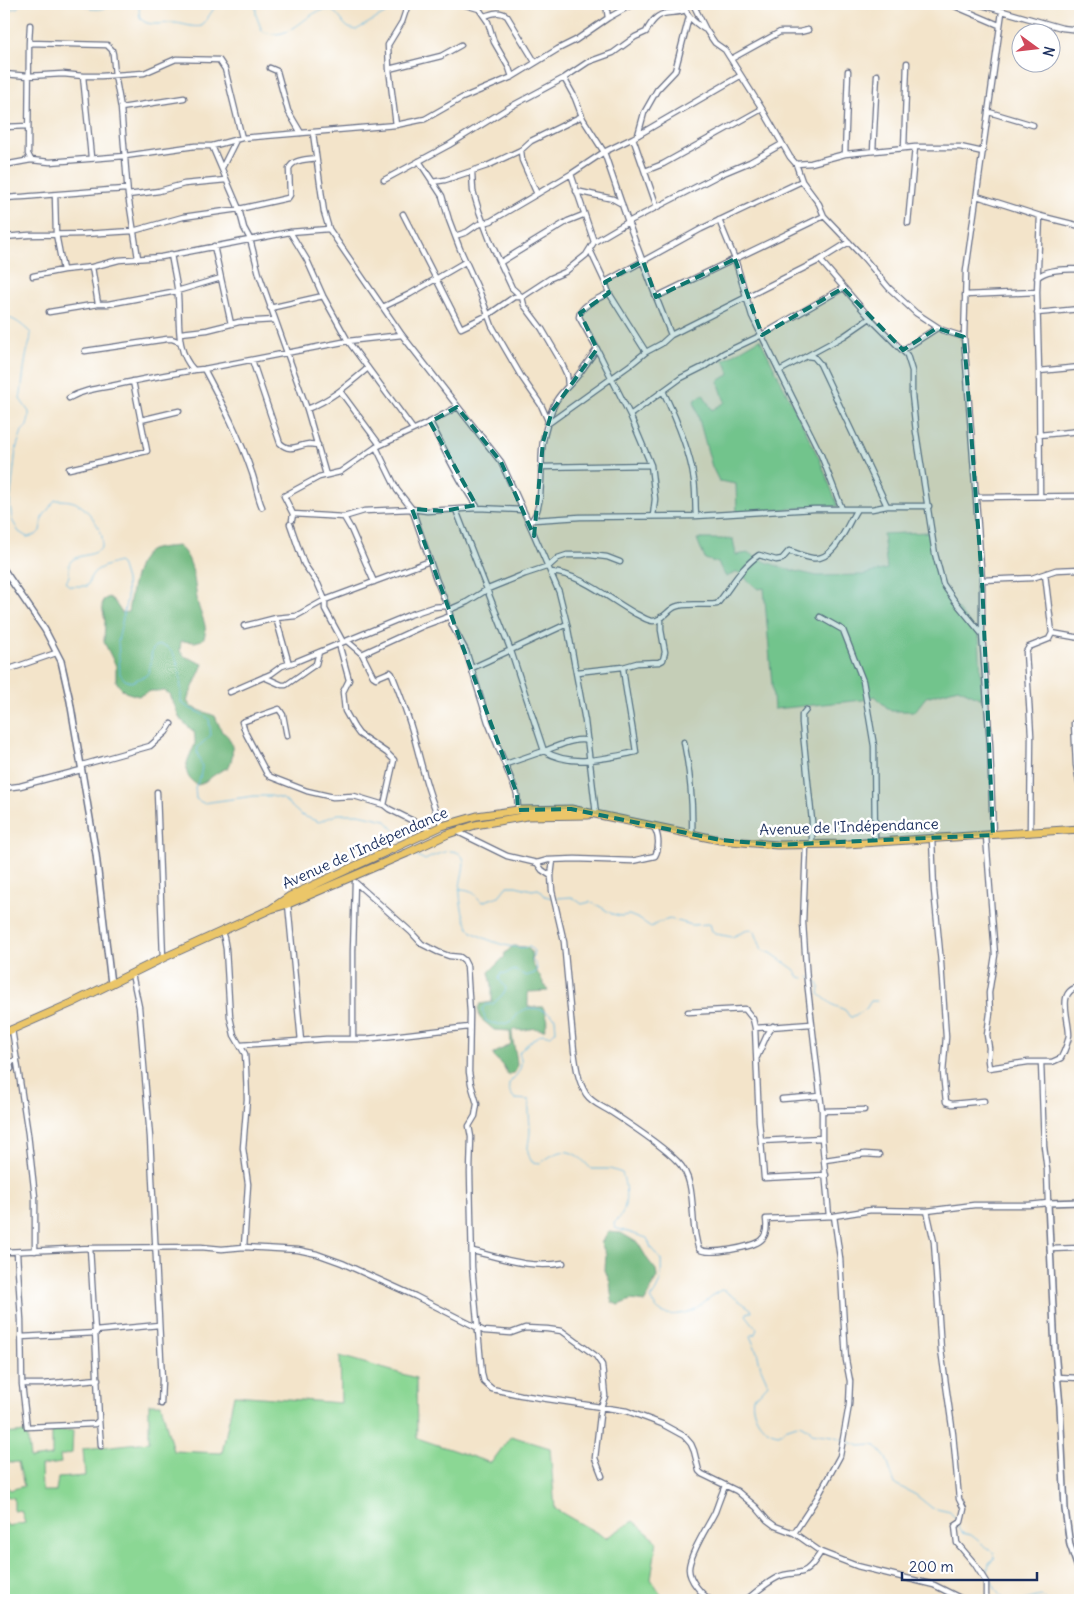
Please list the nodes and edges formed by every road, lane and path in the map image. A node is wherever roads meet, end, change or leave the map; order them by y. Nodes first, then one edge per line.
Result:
1 (408, 4) edge
2 (462, 4) edge
3 (477, 4) edge
4 (606, 4) edge
5 (633, 4) edge
6 (684, 4) edge
7 (703, 4) edge
8 (950, 4) edge
9 (978, 4) edge
10 (694, 6) edge
11 (479, 9) junction
12 (685, 10) junction
13 (1002, 12) junction
14 (484, 16) junction
15 (689, 17) junction
16 (608, 18) junction
17 (30, 25) dead end
18 (999, 25) junction
19 (706, 30) junction
20 (808, 30) dead end
21 (1080, 30) edge
22 (29, 43) junction
23 (461, 46) dead end
24 (731, 59) junction
25 (535, 62) junction
26 (906, 63) dead end
27 (270, 68) dead end
28 (389, 69) junction
29 (848, 71) dead end
30 (4, 74) edge
31 (115, 75) junction
32 (877, 75) dead end
33 (28, 76) junction
34 (83, 76) junction
35 (740, 76) junction
36 (512, 77) junction
37 (564, 78) junction
38 (184, 98) dead end
39 (121, 108) junction
40 (762, 109) junction
41 (989, 112) junction
42 (582, 116) junction
43 (396, 125) junction
44 (1033, 125) dead end
45 (28, 126) junction
46 (4, 127) edge
47 (301, 133) junction
48 (313, 133) junction
49 (638, 135) junction
50 (242, 138) junction
51 (633, 138) junction
52 (236, 140) junction
53 (782, 144) junction
54 (212, 146) junction
55 (915, 147) junction
56 (904, 148) junction
57 (521, 150) junction
58 (873, 151) junction
59 (604, 152) junction
60 (983, 152) junction
61 (846, 154) junction
62 (125, 156) junction
63 (91, 157) junction
64 (316, 158) junction
65 (32, 160) junction
66 (419, 161) junction
67 (796, 164) junction
68 (4, 165) edge
69 (222, 168) junction
70 (645, 171) junction
71 (472, 172) junction
72 (571, 174) junction
73 (226, 180) junction
74 (384, 180) dead end
75 (802, 181) junction
76 (432, 182) junction
77 (576, 191) junction
78 (127, 192) junction
79 (538, 194) junction
80 (55, 195) junction
81 (977, 196) junction
82 (4, 198) edge
83 (622, 204) junction
84 (657, 207) junction
85 (239, 209) junction
86 (403, 214) dead end
87 (583, 215) junction
88 (824, 216) junction
89 (1040, 216) junction
90 (719, 220) junction
91 (628, 222) junction
92 (908, 223) dead end
93 (484, 224) junction
94 (1080, 226) edge
95 (329, 229) junction
96 (133, 231) junction
97 (290, 232) junction
98 (56, 234) junction
99 (455, 236) junction
100 (4, 237) edge
101 (250, 239) junction
102 (594, 242) junction
103 (849, 242) junction
104 (214, 246) junction
105 (590, 250) junction
106 (171, 254) junction
107 (138, 258) junction
108 (735, 259) junction
109 (820, 260) junction
110 (643, 261) junction
111 (465, 262) junction
112 (501, 262) junction
113 (92, 267) junction
114 (1080, 269) edge
115 (63, 270) junction
116 (33, 276) dead end
117 (221, 278) junction
118 (436, 278) junction
119 (1037, 278) junction
120 (605, 282) junction
121 (844, 288) junction
122 (178, 291) junction
123 (609, 292) junction
124 (1037, 292) junction
125 (965, 295) junction
126 (324, 296) junction
127 (656, 297) junction
128 (746, 297) junction
129 (522, 298) junction
130 (98, 304) junction
131 (383, 307) junction
132 (270, 308) junction
133 (1080, 308) edge
134 (49, 312) dead end
135 (1037, 313) junction
136 (488, 315) junction
137 (870, 318) junction
138 (275, 320) junction
139 (231, 324) junction
140 (937, 328) junction
141 (180, 333) junction
142 (762, 334) junction
143 (402, 335) junction
144 (671, 335) junction
145 (964, 337) junction
146 (348, 341) junction
147 (180, 342) junction
148 (597, 349) junction
149 (903, 350) junction
150 (86, 351) dead end
151 (646, 352) junction
152 (288, 353) junction
153 (807, 356) junction
154 (252, 360) junction
155 (1080, 367) edge
156 (368, 368) junction
157 (204, 369) junction
158 (194, 370) junction
159 (779, 371) junction
160 (1040, 371) junction
161 (611, 379) junction
162 (133, 381) junction
163 (567, 388) junction
164 (340, 391) junction
165 (663, 391) junction
166 (68, 398) dead end
167 (457, 408) junction
168 (307, 409) junction
169 (179, 411) dead end
170 (630, 415) junction
171 (140, 420) junction
172 (430, 422) junction
173 (549, 423) junction
174 (413, 429) junction
175 (1080, 432) edge
176 (1039, 435) junction
177 (318, 445) junction
178 (378, 446) junction
179 (651, 465) junction
180 (541, 467) junction
181 (69, 469) dead end
182 (326, 474) junction
183 (1040, 496) junction
184 (1080, 496) edge
185 (976, 497) junction
186 (887, 506) junction
187 (929, 506) junction
188 (262, 507) dead end
189 (478, 508) junction
190 (412, 509) junction
191 (858, 509) junction
192 (456, 510) junction
193 (522, 510) junction
194 (842, 510) junction
195 (653, 516) junction
196 (696, 516) junction
197 (344, 517) junction
198 (292, 519) junction
199 (534, 520) junction
200 (529, 523) junction
201 (430, 560) junction
202 (620, 562) dead end
203 (550, 569) junction
204 (1080, 569) edge
205 (4, 570) edge
206 (1045, 574) junction
207 (982, 580) junction
208 (374, 582) junction
209 (488, 589) junction
210 (325, 600) junction
211 (447, 608) junction
212 (450, 616) junction
213 (661, 617) junction
214 (820, 617) dead end
215 (276, 618) junction
216 (567, 624) junction
217 (244, 626) dead end
218 (1052, 633) junction
219 (982, 634) junction
220 (1080, 638) edge
221 (343, 642) junction
222 (511, 650) junction
223 (319, 652) junction
224 (56, 653) junction
225 (362, 654) junction
226 (289, 664) junction
227 (623, 667) junction
228 (472, 668) junction
229 (4, 671) edge
230 (577, 672) junction
231 (264, 677) junction
232 (230, 692) dead end
233 (806, 710) dead end
234 (1074, 723) dead end
235 (171, 724) dead end
236 (287, 736) dead end
237 (588, 741) junction
238 (684, 742) dead end
239 (544, 752) junction
240 (590, 761) junction
241 (506, 764) junction
242 (81, 768) junction
243 (1080, 787) edge
244 (4, 788) edge
245 (157, 792) dead end
246 (384, 805) junction
247 (518, 810) junction
248 (594, 814) junction
249 (442, 826) junction
250 (652, 826) junction
251 (1080, 829) edge
252 (430, 830) junction
253 (456, 831) junction
254 (1030, 833) junction
255 (692, 834) junction
256 (989, 836) junction
257 (932, 838) junction
258 (875, 842) junction
259 (809, 845) junction
260 (553, 860) junction
261 (537, 863) junction
262 (551, 876) junction
263 (354, 880) junction
264 (288, 904) junction
265 (271, 909) junction
266 (222, 932) junction
267 (163, 958) junction
268 (132, 974) junction
269 (111, 984) junction
270 (1080, 987) edge
271 (688, 1012) dead end
272 (811, 1024) junction
273 (774, 1026) junction
274 (470, 1027) junction
275 (755, 1028) junction
276 (12, 1029) junction
277 (4, 1033) edge
278 (353, 1039) junction
279 (301, 1041) junction
280 (240, 1045) junction
281 (17, 1059) junction
282 (756, 1060) junction
283 (1040, 1062) junction
284 (4, 1072) edge
285 (820, 1096) junction
286 (782, 1099) dead end
287 (984, 1101) dead end
288 (864, 1110) dead end
289 (822, 1112) junction
290 (822, 1138) junction
291 (761, 1141) junction
292 (879, 1155) dead end
293 (825, 1160) junction
294 (826, 1175) junction
295 (1080, 1202) edge
296 (1048, 1203) junction
297 (927, 1211) junction
298 (832, 1216) junction
299 (244, 1246) junction
300 (90, 1248) junction
301 (156, 1248) junction
302 (1080, 1248) edge
303 (1050, 1249) junction
304 (35, 1251) junction
305 (473, 1251) junction
306 (4, 1252) edge
307 (17, 1253) junction
308 (564, 1263) dead end
309 (159, 1325) junction
310 (477, 1326) junction
311 (96, 1332) junction
312 (21, 1337) junction
313 (1057, 1377) junction
314 (1080, 1378) edge
315 (98, 1379) junction
316 (22, 1384) junction
317 (161, 1404) dead end
318 (601, 1407) junction
319 (99, 1420) junction
320 (101, 1446) dead end
321 (602, 1476) dead end
322 (725, 1486) junction
323 (794, 1533) junction
324 (821, 1552) junction
325 (1080, 1574) edge
326 (711, 1600) edge
327 (746, 1600) edge
328 (964, 1600) edge
329 (986, 1600) edge

1 - 28 street
2 - 11 street
3 - 11 street
4 - 16 street
5 - 16 street
6 - 12 street
7 - 10 street
8 - 18 street
9 - 13 street
10 - 19 street
11 - 14 street
12 - 15 street
12 - 37 street
13 - 18 street
13 - 21 street
14 - 25 street
14 - 36 street
15 - 19 street
15 - 49 street
16 - 25 street
17 - 22 street
18 - 41 street
19 - 24 street
20 - 24 street
22 - 31 street
22 - 33 street
23 - 28 street
24 - 35 street
25 - 36 street
26 - 56 street
27 - 47 street
28 - 43 street
29 - 61 street
30 - 33 street
31 - 34 street
31 - 39 street
31 - 50 street
32 - 58 street
33 - 34 street
33 - 45 street
34 - 63 street
35 - 40 street
35 - 49 street
36 - 43 street
37 - 42 street
37 - 66 street
38 - 39 street
39 - 62 street
40 - 53 street
40 - 70 street
41 - 44 street
41 - 60 street
42 - 57 street
42 - 59 street
43 - 48 street
45 - 46 street
45 - 65 street
47 - 48 street
47 - 50 street
48 - 64 street
49 - 51 street
50 - 52 street
51 - 59 street
51 - 70 street
52 - 54 street
52 - 69 street
53 - 67 street
53 - 84 street
54 - 62 street
54 - 69 street
55 - 56 street
55 - 60 street
55 - 92 street
56 - 58 street
57 - 71 street
57 - 79 street
58 - 61 street
59 - 72 street
59 - 83 street
60 - 81 street
61 - 67 street
62 - 63 street
62 - 78 street
63 - 65 street
64 - 85 street
64 - 95 street
65 - 68 street
66 - 74 street
66 - 76 street
67 - 75 street
69 - 73 street
70 - 84 street
71 - 76 street
71 - 93 street
72 - 77 street
72 - 79 street
73 - 78 street
73 - 85 street
75 - 88 street
75 - 90 street
76 - 99 street
77 - 83 street
77 - 87 street
78 - 80 street
78 - 96 street
79 - 93 street
80 - 82 street
80 - 98 street
81 - 89 street
81 - 125 street
83 - 91 street
84 - 91 street
85 - 96 street
85 - 101 street
86 - 118 street
87 - 102 street
87 - 112 street
88 - 103 street
88 - 108 street
89 - 94 street
89 - 119 street
90 - 108 street
90 - 110 street
91 - 102 street
91 - 110 street
93 - 99 street
93 - 112 street
95 - 97 street
95 - 131 street
96 - 98 street
96 - 107 street
97 - 101 street
97 - 126 street
98 - 100 street
98 - 115 street
99 - 111 street
101 - 104 street
101 - 132 street
102 - 105 street
103 - 109 street
103 - 140 street
104 - 106 street
104 - 117 street
105 - 120 street
105 - 129 street
106 - 107 street
106 - 122 street
107 - 113 street
108 - 127 street
108 - 128 street
109 - 121 street
109 - 128 street
110 - 120 street
110 - 127 street
111 - 118 street
111 - 136 street
112 - 129 street
113 - 115 street
113 - 130 street
114 - 119 street
115 - 116 street
117 - 122 street
117 - 139 street
118 - 131 street
118 - 136 street
119 - 124 street
120 - 123 street
121 - 137 street
121 - 142 street
122 - 130 street
122 - 141 street
123 - 148 street
123 - 151 street
124 - 125 street
124 - 135 street
125 - 145 street
126 - 132 street
126 - 146 street
127 - 144 street
128 - 142 street
128 - 144 street
129 - 136 street
129 - 163 street
130 - 134 street
131 - 143 street
132 - 138 street
133 - 135 street
135 - 160 street
136 - 173 street
137 - 149 street
137 - 153 street
138 - 139 street
138 - 152 street
139 - 141 street
140 - 145 street
140 - 149 street
141 - 147 street
142 - 159 street
142 - 165 street
143 - 146 street
143 - 167 street
144 - 151 street
145 - 185 street
146 - 152 street
146 - 156 street
147 - 150 street
147 - 158 street
148 - 161 street
148 - 163 street
149 - 187 street
151 - 161 street
152 - 154 street
152 - 168 street
153 - 159 street
153 - 186 street
154 - 157 street
154 - 177 street
155 - 160 street
156 - 164 street
156 - 174 street
157 - 158 street
157 - 188 street
158 - 162 street
159 - 194 street
160 - 176 street
161 - 170 street
161 - 173 street
162 - 166 street
162 - 171 street
163 - 173 street
164 - 168 street
164 - 178 street
165 - 170 street
165 - 196 street
167 - 172 street
167 - 193 street
168 - 177 street
169 - 171 street
170 - 179 street
171 - 181 street
172 - 174 street
172 - 189 street
173 - 180 street
174 - 178 street
175 - 176 street
176 - 183 street
177 - 182 street
178 - 182 street
178 - 190 street
179 - 180 street
179 - 195 street
180 - 199 street
182 - 198 street
183 - 184 street
183 - 185 street
185 - 207 street
186 - 187 street
186 - 191 street
187 - 219 street
189 - 192 street
189 - 193 street
190 - 192 street
190 - 197 street
190 - 201 street
191 - 194 street
191 - 213 street
192 - 209 street
193 - 200 street
194 - 196 street
195 - 196 street
195 - 199 street
197 - 198 street
197 - 208 street
198 - 210 street
199 - 200 street
200 - 203 street
201 - 208 street
201 - 211 street
202 - 203 street
203 - 209 street
203 - 213 street
203 - 216 street
204 - 206 street
205 - 224 street
206 - 207 street
206 - 218 street
207 - 219 street
208 - 210 street
209 - 211 street
209 - 222 street
210 - 215 street
210 - 221 street
211 - 212 street
211 - 221 street
212 - 225 street
212 - 228 street
213 - 227 street
214 - 258 street
215 - 217 street
215 - 226 street
216 - 222 street
216 - 230 street
218 - 220 street
218 - 254 street
219 - 256 street
221 - 223 street
221 - 225 street
221 - 246 street
222 - 228 street
222 - 239 street
223 - 226 street
223 - 231 street
224 - 229 street
224 - 242 street
225 - 249 street
226 - 231 street
227 - 230 street
227 - 240 street
228 - 241 street
230 - 237 street
231 - 232 street
233 - 259 street
234 - 243 street
235 - 242 street
236 - 246 street
237 - 239 street
237 - 240 street
238 - 255 street
239 - 240 street
239 - 241 street
240 - 248 street
241 - 247 street
242 - 244 street
242 - 269 street
245 - 267 street
246 - 252 street
247 - 248 main road, Avenue de l'Indépendance
247 - 249 main road, Avenue de l'Indépendance
248 - 250 main road, Avenue de l'Indépendance
248 - 253 main road, Avenue de l'Indépendance
249 - 252 main road, Avenue de l'Indépendance
250 - 255 main road, Avenue de l'Indépendance
250 - 260 street
251 - 254 main road, Avenue de l'Indépendance
252 - 265 main road, Avenue de l'Indépendance
253 - 261 street
253 - 263 main road, Avenue de l'Indépendance
254 - 256 main road, Avenue de l'Indépendance
255 - 259 main road, Avenue de l'Indépendance
256 - 257 main road, Avenue de l'Indépendance
256 - 283 street
257 - 258 main road, Avenue de l'Indépendance
257 - 287 street
258 - 259 main road, Avenue de l'Indépendance
259 - 272 street
260 - 261 street
260 - 262 street
261 - 262 street
262 - 298 street
263 - 264 main road, Avenue de l'Indépendance
263 - 274 street
263 - 278 street
264 - 265 main road, Avenue de l'Indépendance
264 - 279 street
265 - 266 main road, Avenue de l'Indépendance
266 - 267 main road, Avenue de l'Indépendance
266 - 280 street
267 - 268 main road, Avenue de l'Indépendance
268 - 269 main road, Avenue de l'Indépendance
268 - 301 street
269 - 276 main road, Avenue de l'Indépendance
270 - 283 street
271 - 275 street
272 - 273 street
272 - 285 street
273 - 275 street
273 - 282 street
274 - 278 street
274 - 305 street
275 - 282 street
276 - 277 main road, Avenue de l'Indépendance
276 - 281 street
278 - 279 street
279 - 280 street
280 - 299 street
281 - 284 street
281 - 304 street
282 - 291 street
283 - 296 street
285 - 286 street
285 - 289 street
288 - 289 street
289 - 290 street
290 - 291 street
290 - 293 street
291 - 294 street
292 - 293 street
293 - 294 street
294 - 298 street
295 - 296 street
296 - 297 street
296 - 303 street
297 - 298 street
297 - 329 street
298 - 323 street
299 - 301 street
299 - 310 street
300 - 301 street
300 - 304 street
300 - 311 street
301 - 309 street
302 - 303 street
303 - 313 street
304 - 307 street
305 - 308 street
305 - 310 street
306 - 307 street
307 - 312 street
309 - 311 street
309 - 317 street
310 - 318 street
310 - 318 street
311 - 312 street
311 - 315 street
312 - 316 street
313 - 314 street
313 - 325 street
315 - 316 street
315 - 319 street
316 - 319 street
318 - 321 street
318 - 322 street
319 - 320 street
322 - 323 street
322 - 326 street
323 - 324 street
324 - 327 street
324 - 328 street

